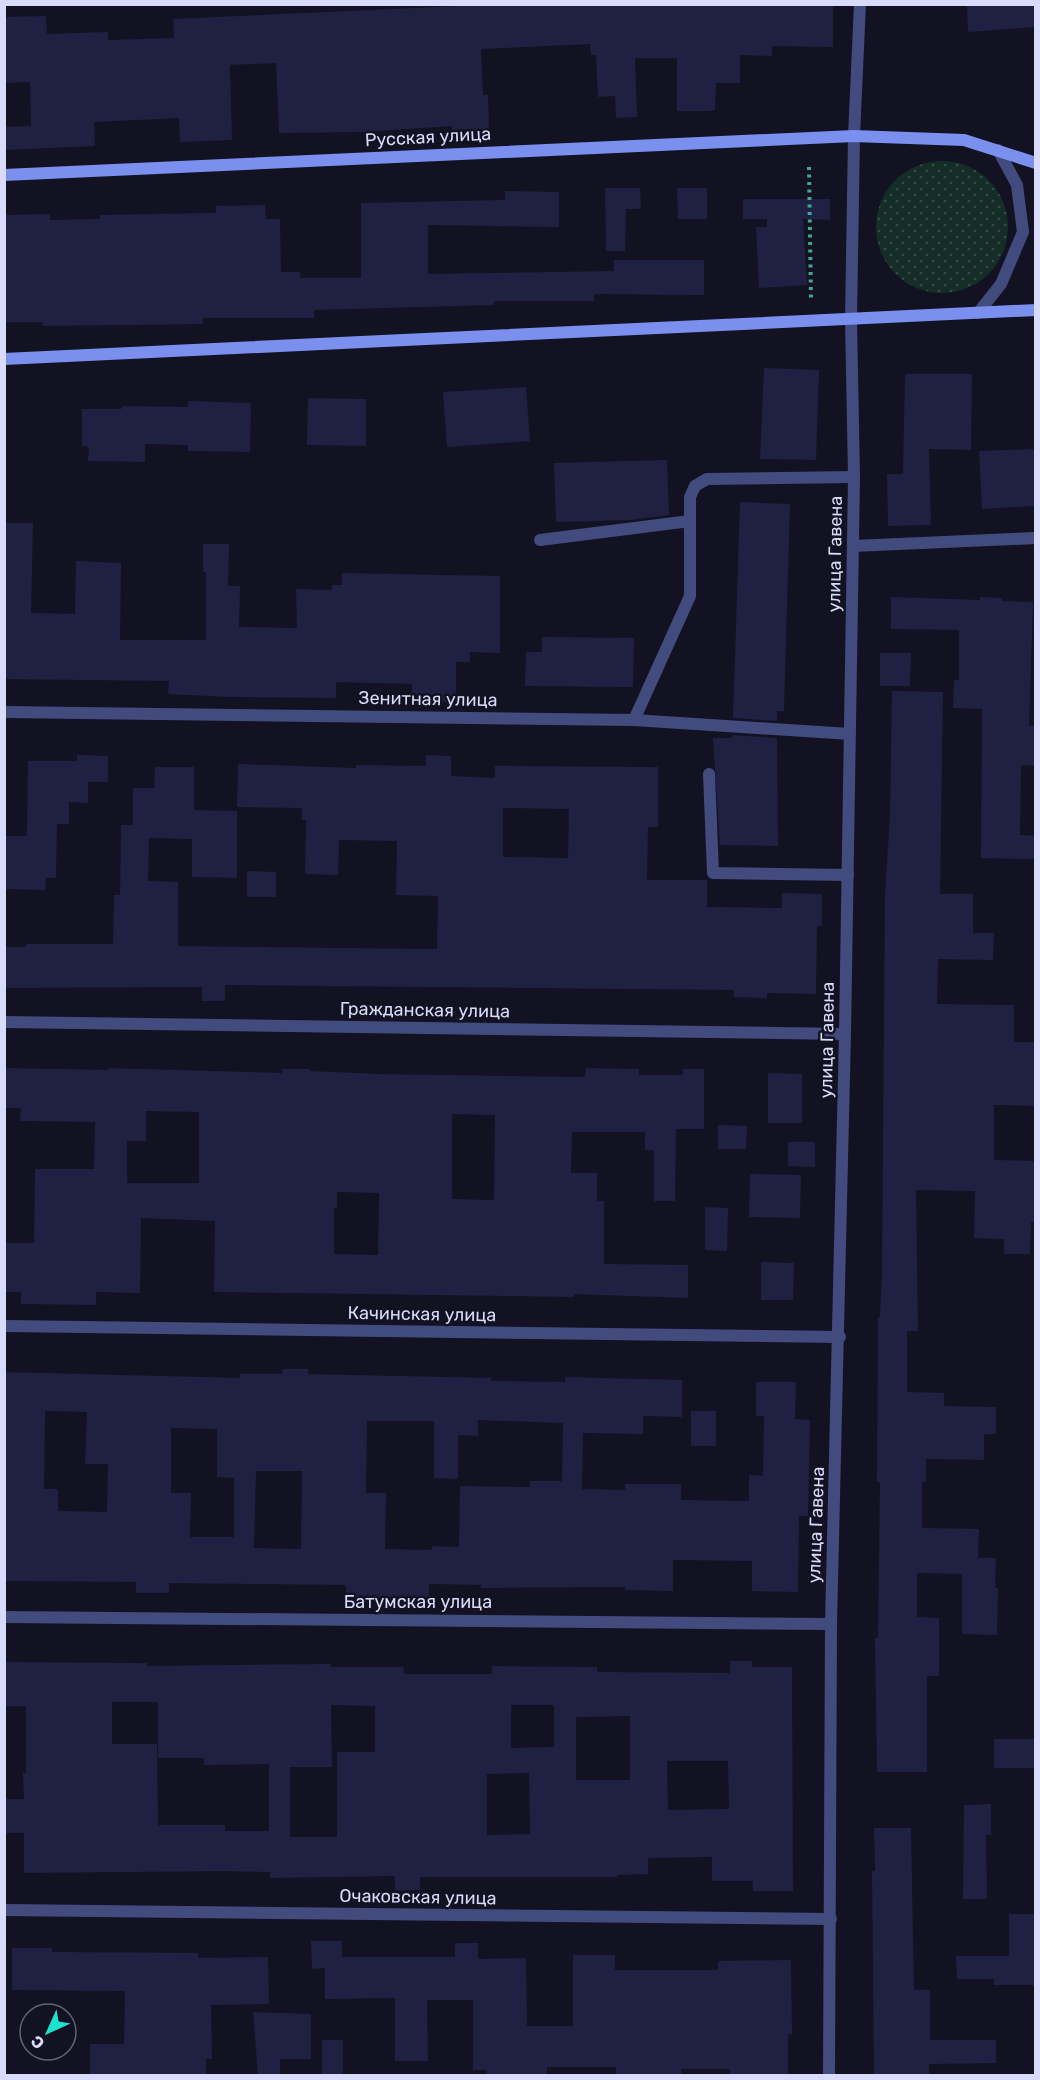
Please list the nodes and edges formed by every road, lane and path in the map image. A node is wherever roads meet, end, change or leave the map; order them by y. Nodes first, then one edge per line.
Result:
1 (860, 4) edge
2 (854, 136) junction
3 (998, 150) junction
4 (1035, 163) edge
5 (809, 167) dead end
6 (4, 175) edge
7 (811, 304) dead end
8 (1035, 310) edge
9 (978, 313) junction
10 (850, 320) junction
11 (4, 359) edge
12 (854, 477) junction
13 (690, 521) junction
14 (1035, 538) edge
15 (540, 540) dead end
16 (853, 546) junction
17 (4, 712) edge
18 (634, 720) junction
19 (850, 734) junction
20 (709, 774) dead end
21 (848, 875) junction
22 (4, 1022) edge
23 (845, 1034) junction
24 (4, 1326) edge
25 (840, 1337) junction
26 (4, 1617) edge
27 (831, 1624) junction
28 (4, 1910) edge
29 (831, 1919) junction
30 (829, 2076) edge

1 - 2 street, улица Гавена
2 - 3 main road, Русская улица
2 - 6 main road, Русская улица
2 - 10 street, улица Гавена
3 - 4 main road, Русская улица
3 - 9 street
5 - 7 path
8 - 9 main road
9 - 10 main road
10 - 11 main road
10 - 12 street, улица Гавена
12 - 13 street
12 - 16 street, улица Гавена
13 - 15 street
13 - 18 street
14 - 16 street
16 - 19 street, улица Гавена
17 - 18 street, Зенитная улица
18 - 19 street, Зенитная улица
19 - 21 street, улица Гавена
20 - 21 street
21 - 23 street, улица Гавена
22 - 23 street, Гражданская улица
23 - 25 street, улица Гавена
24 - 25 street, Качинская улица
25 - 27 street, улица Гавена
26 - 27 street, Батумская улица
27 - 29 street, улица Гавена
28 - 29 street, Очаковская улица
29 - 30 street, улица Гавена

